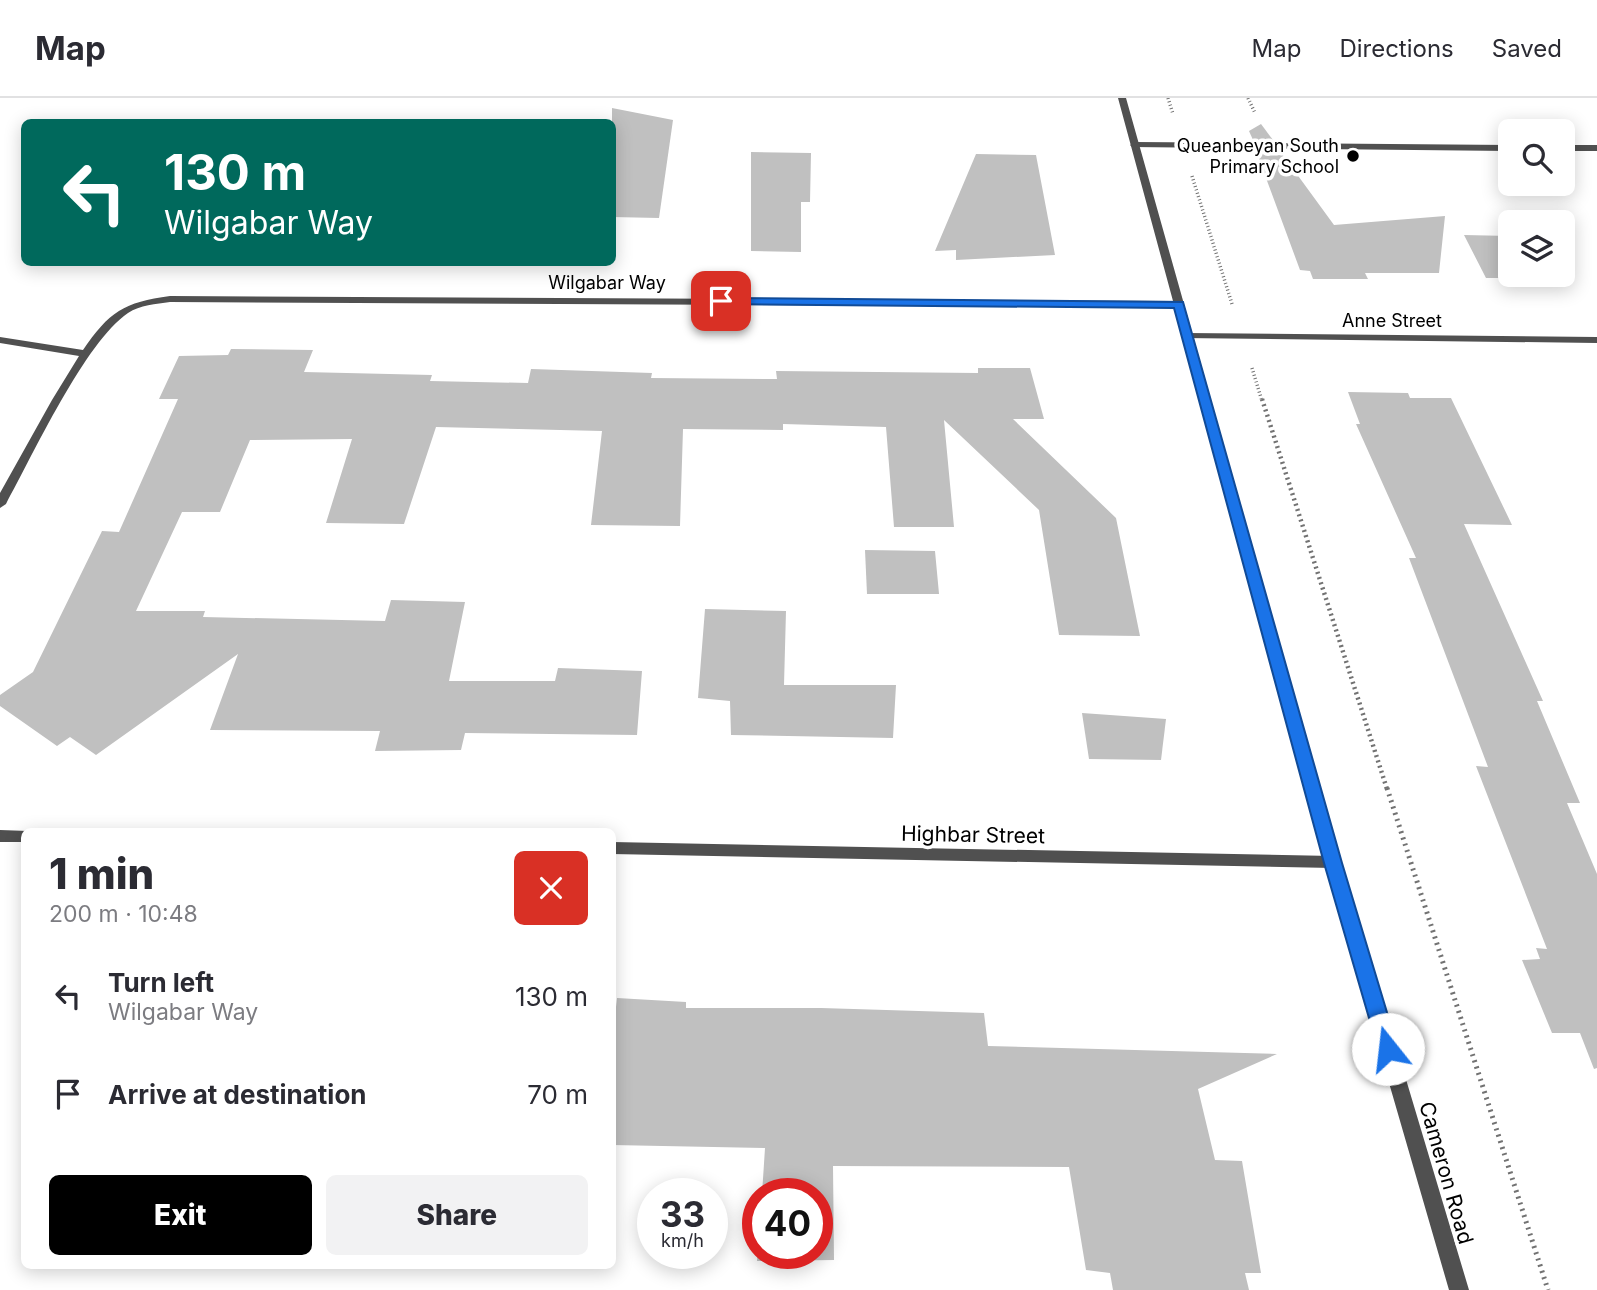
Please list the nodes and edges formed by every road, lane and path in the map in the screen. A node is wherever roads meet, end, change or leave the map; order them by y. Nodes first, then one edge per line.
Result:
1 (1122, 98) edge
2 (1135, 145) junction
3 (1183, 145) junction
4 (1498, 148) edge
5 (1575, 148) edge
6 (1597, 148) edge
7 (1179, 304) junction
8 (1186, 336) junction
9 (1242, 337) junction
10 (0, 340) edge
11 (1597, 340) edge
12 (86, 354) junction
13 (1250, 360) dead end
14 (0, 504) edge
15 (0, 836) edge
16 (21, 836) edge
17 (616, 848) edge
18 (1333, 863) junction
19 (1459, 1290) edge
20 (1548, 1290) edge

1 - 2 street, Cameron Road
2 - 3 street
2 - 7 street, Cameron Road
3 - 4 street
3 - 9 path
5 - 6 street
7 - 8 street, Cameron Road
7 - 12 street, Wilgabar Way
8 - 9 street, Anne Street
8 - 18 street, Cameron Road
9 - 11 street, Anne Street
10 - 12 street
12 - 14 street
13 - 20 path
15 - 16 street
17 - 18 street, Highbar Street
18 - 19 street, Cameron Road

